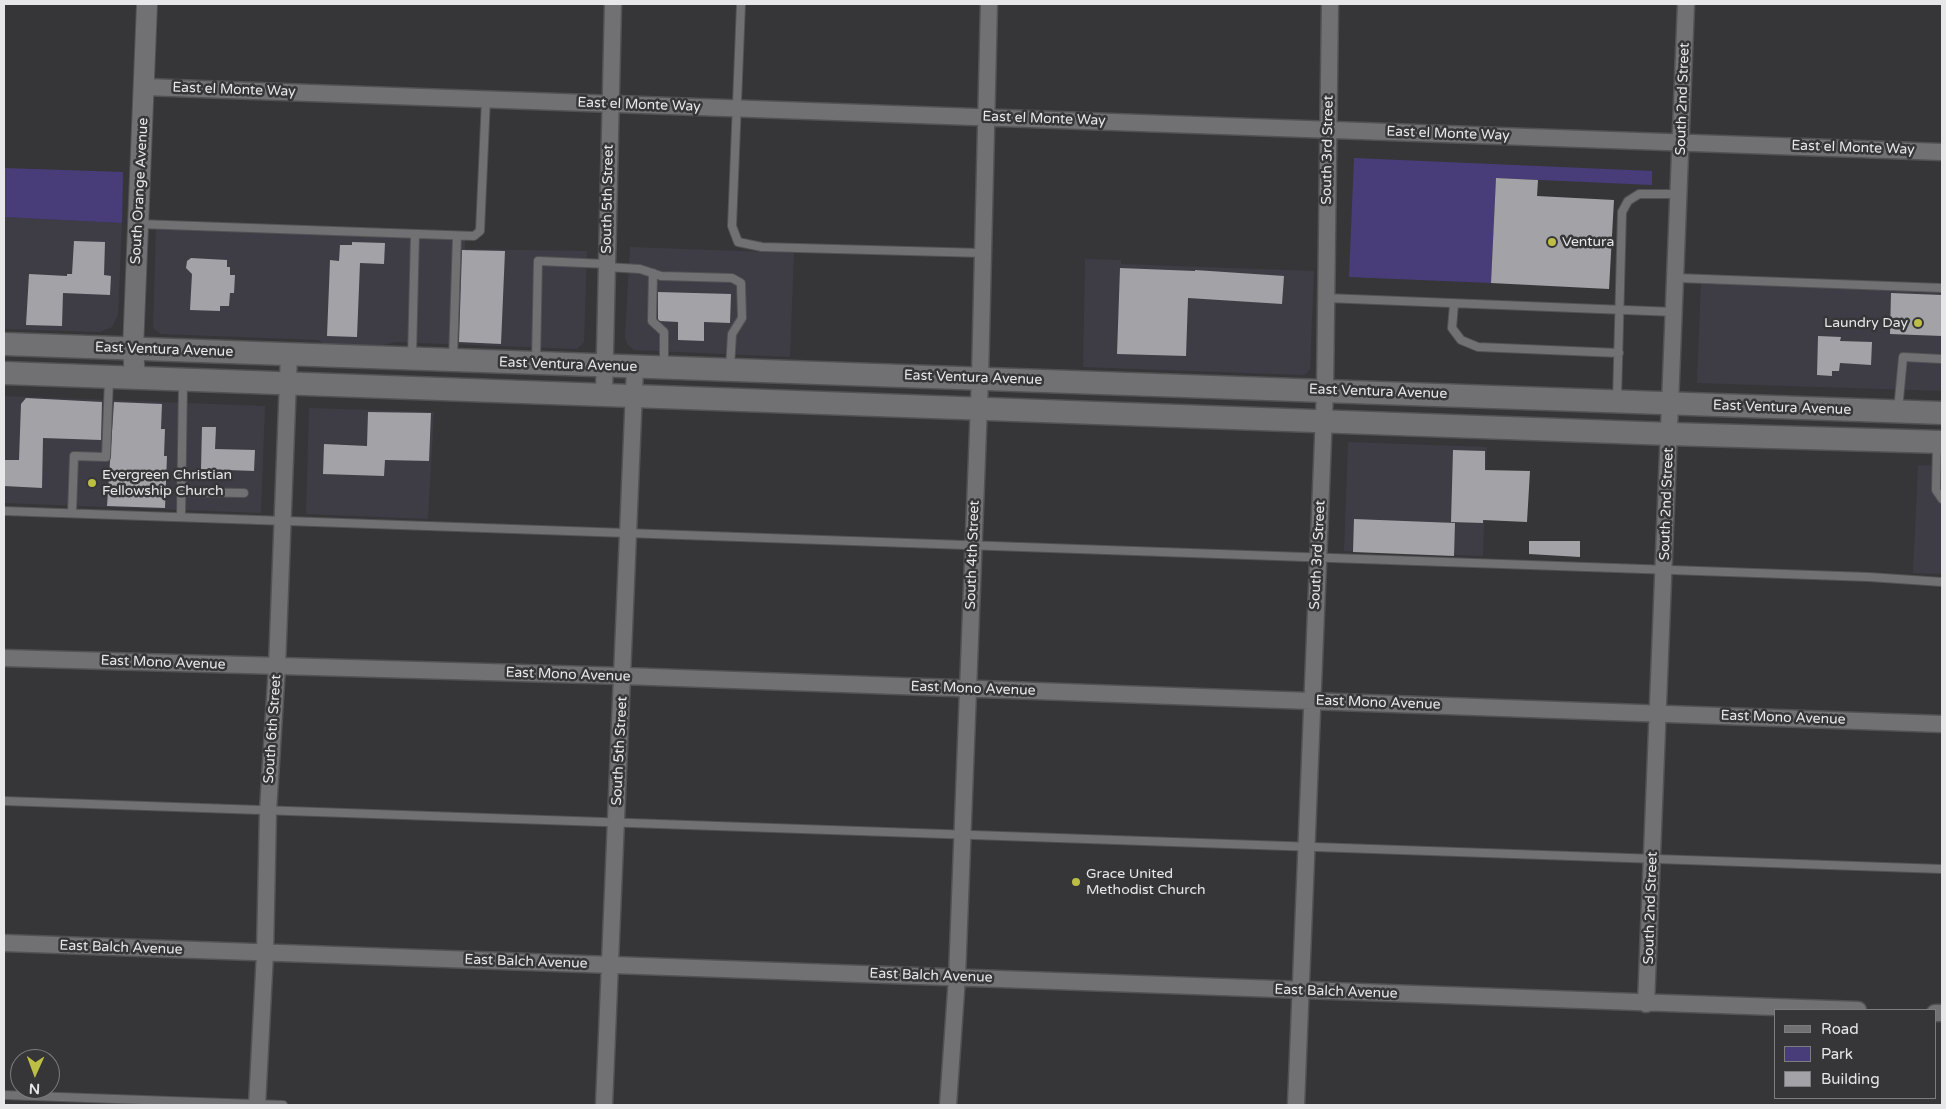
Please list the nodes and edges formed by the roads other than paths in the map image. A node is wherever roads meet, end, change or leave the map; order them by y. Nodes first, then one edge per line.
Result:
1 (147, 4) edge
2 (612, 4) edge
3 (742, 4) edge
4 (988, 4) edge
5 (1330, 4) edge
6 (1686, 4) edge
7 (145, 87) junction
8 (486, 99) junction
9 (609, 104) junction
10 (738, 108) junction
11 (985, 117) junction
12 (1329, 130) junction
13 (1682, 142) junction
14 (1942, 152) edge
15 (1680, 194) junction
16 (137, 224) junction
17 (415, 234) junction
18 (457, 236) junction
19 (982, 253) junction
20 (607, 266) junction
21 (653, 273) junction
22 (1677, 278) junction
23 (1942, 288) edge
24 (1326, 298) junction
25 (1454, 304) junction
26 (1620, 311) junction
27 (1675, 312) junction
28 (4, 344) edge
29 (133, 349) junction
30 (1619, 353) junction
31 (289, 354) junction
32 (412, 358) junction
33 (1942, 359) edge
34 (453, 360) junction
35 (536, 363) junction
36 (604, 366) junction
37 (635, 367) junction
38 (664, 368) junction
39 (730, 370) junction
40 (4, 373) edge
41 (109, 377) junction
42 (135, 378) junction
43 (980, 378) junction
44 (184, 380) junction
45 (288, 384) junction
46 (1325, 390) junction
47 (604, 395) junction
48 (634, 396) junction
49 (1617, 402) junction
50 (1671, 404) junction
51 (979, 408) junction
52 (1897, 412) junction
53 (1942, 413) edge
54 (1324, 420) junction
55 (1670, 434) junction
56 (1940, 442) edge
57 (181, 492) junction
58 (244, 493) dead end
59 (1942, 499) edge
60 (4, 511) edge
61 (72, 513) junction
62 (180, 517) junction
63 (283, 521) junction
64 (629, 533) junction
65 (973, 546) junction
66 (1318, 558) junction
67 (1664, 571) junction
68 (1942, 582) edge
69 (4, 658) edge
70 (277, 666) junction
71 (624, 676) junction
72 (967, 689) junction
73 (1312, 701) junction
74 (1659, 713) junction
75 (1942, 724) edge
76 (4, 801) edge
77 (268, 811) junction
78 (617, 822) junction
79 (962, 836) junction
80 (1306, 848) junction
81 (1653, 859) junction
82 (1942, 869) edge
83 (4, 943) edge
84 (266, 953) junction
85 (610, 966) junction
86 (957, 977) junction
87 (1299, 990) junction
88 (1646, 1004) junction
89 (1823, 1009) edge
90 (4, 1095) edge
91 (257, 1105) edge
92 (283, 1105) edge
93 (604, 1105) edge
94 (948, 1105) edge
95 (1296, 1105) edge

1 - 7 street, South Orange Avenue
2 - 9 street, South 5th Street
3 - 10 lane
4 - 11 street, South 4th Street
5 - 12 street, South 3rd Street
6 - 13 street, South 2nd Street
7 - 8 street, East el Monte Way
7 - 16 street, South Orange Avenue
8 - 9 street, East el Monte Way
8 - 18 lane
9 - 10 street, East el Monte Way
9 - 20 street, South 5th Street
10 - 11 street, East el Monte Way
10 - 19 lane
11 - 12 street, East el Monte Way
11 - 19 street, South 4th Street
12 - 13 street, East el Monte Way
12 - 24 street, South 3rd Street
13 - 14 street, East el Monte Way
13 - 15 street, South 2nd Street
15 - 22 street, South 2nd Street
15 - 26 lane
16 - 17 lane
16 - 29 street, South Orange Avenue
17 - 18 lane
17 - 32 lane
18 - 34 lane
19 - 43 street, South 4th Street
20 - 21 lane
20 - 35 lane
20 - 36 street, South 5th Street
21 - 38 lane
21 - 39 lane
22 - 23 lane
22 - 27 street, South 2nd Street
24 - 25 lane
24 - 46 street, South 3rd Street
25 - 26 lane
25 - 30 lane
26 - 27 lane
26 - 30 lane
27 - 50 street, South 2nd Street
28 - 29 main road, East Ventura Avenue
29 - 31 main road, East Ventura Avenue
29 - 42 street, South Orange Avenue
30 - 49 lane
31 - 32 main road, East Ventura Avenue
31 - 45 street, South 6th Street
32 - 34 main road, East Ventura Avenue
33 - 52 lane
34 - 35 main road, East Ventura Avenue
35 - 36 main road, East Ventura Avenue
36 - 37 main road, East Ventura Avenue
36 - 47 street, South 5th Street
37 - 38 main road, East Ventura Avenue
37 - 48 street, South 5th Street
38 - 39 main road, East Ventura Avenue
39 - 43 main road, East Ventura Avenue
40 - 41 main road, East Ventura Avenue
41 - 42 main road, East Ventura Avenue
41 - 61 lane
42 - 44 main road, East Ventura Avenue
43 - 46 main road, East Ventura Avenue
43 - 51 street, South 4th Street
44 - 45 main road, East Ventura Avenue
44 - 57 lane
45 - 47 main road, East Ventura Avenue
45 - 63 street, South 6th Street
46 - 49 main road, East Ventura Avenue
46 - 54 street, South 3rd Street
47 - 48 main road, East Ventura Avenue
48 - 51 main road, East Ventura Avenue
48 - 64 street, South 5th Street
49 - 50 main road, East Ventura Avenue
50 - 52 main road, East Ventura Avenue
50 - 55 street, South 2nd Street
51 - 54 main road, East Ventura Avenue
51 - 65 street, South 4th Street
52 - 53 main road, East Ventura Avenue
54 - 55 main road, East Ventura Avenue
54 - 66 street, South 3rd Street
55 - 56 main road, East Ventura Avenue
55 - 67 street, South 2nd Street
56 - 59 lane
57 - 58 lane
57 - 62 lane
60 - 61 lane
61 - 62 lane
62 - 63 lane
63 - 64 lane
63 - 70 street, South 6th Street
64 - 65 lane
64 - 71 street, South 5th Street
65 - 66 lane
65 - 72 street, South 4th Street
66 - 67 lane
66 - 73 street, South 3rd Street
67 - 68 lane
67 - 74 street, South 2nd Street
69 - 70 street, East Mono Avenue
70 - 71 street, East Mono Avenue
70 - 77 street, South 6th Street
71 - 72 street, East Mono Avenue
71 - 78 street, South 5th Street
72 - 73 street, East Mono Avenue
72 - 79 street, South 4th Street
73 - 74 street, East Mono Avenue
73 - 80 street, South 3rd Street
74 - 75 street, East Mono Avenue
74 - 81 street, South 2nd Street
76 - 77 lane
77 - 78 lane
77 - 84 street, South 6th Street
78 - 79 lane
78 - 85 street, South 5th Street
79 - 80 lane
79 - 86 street, South 4th Street
80 - 81 lane
80 - 87 street, South 3rd Street
81 - 82 lane
81 - 88 street, South 2nd Street
83 - 84 street, East Balch Avenue
84 - 85 street, East Balch Avenue
84 - 91 street, South 6th Street
85 - 86 street, East Balch Avenue
85 - 93 street, South 5th Street
86 - 87 street, East Balch Avenue
86 - 94 street, South 4th Street
87 - 88 street, East Balch Avenue
87 - 95 street, South 3rd Street
88 - 89 street, East Balch Avenue
90 - 91 lane
91 - 92 lane

